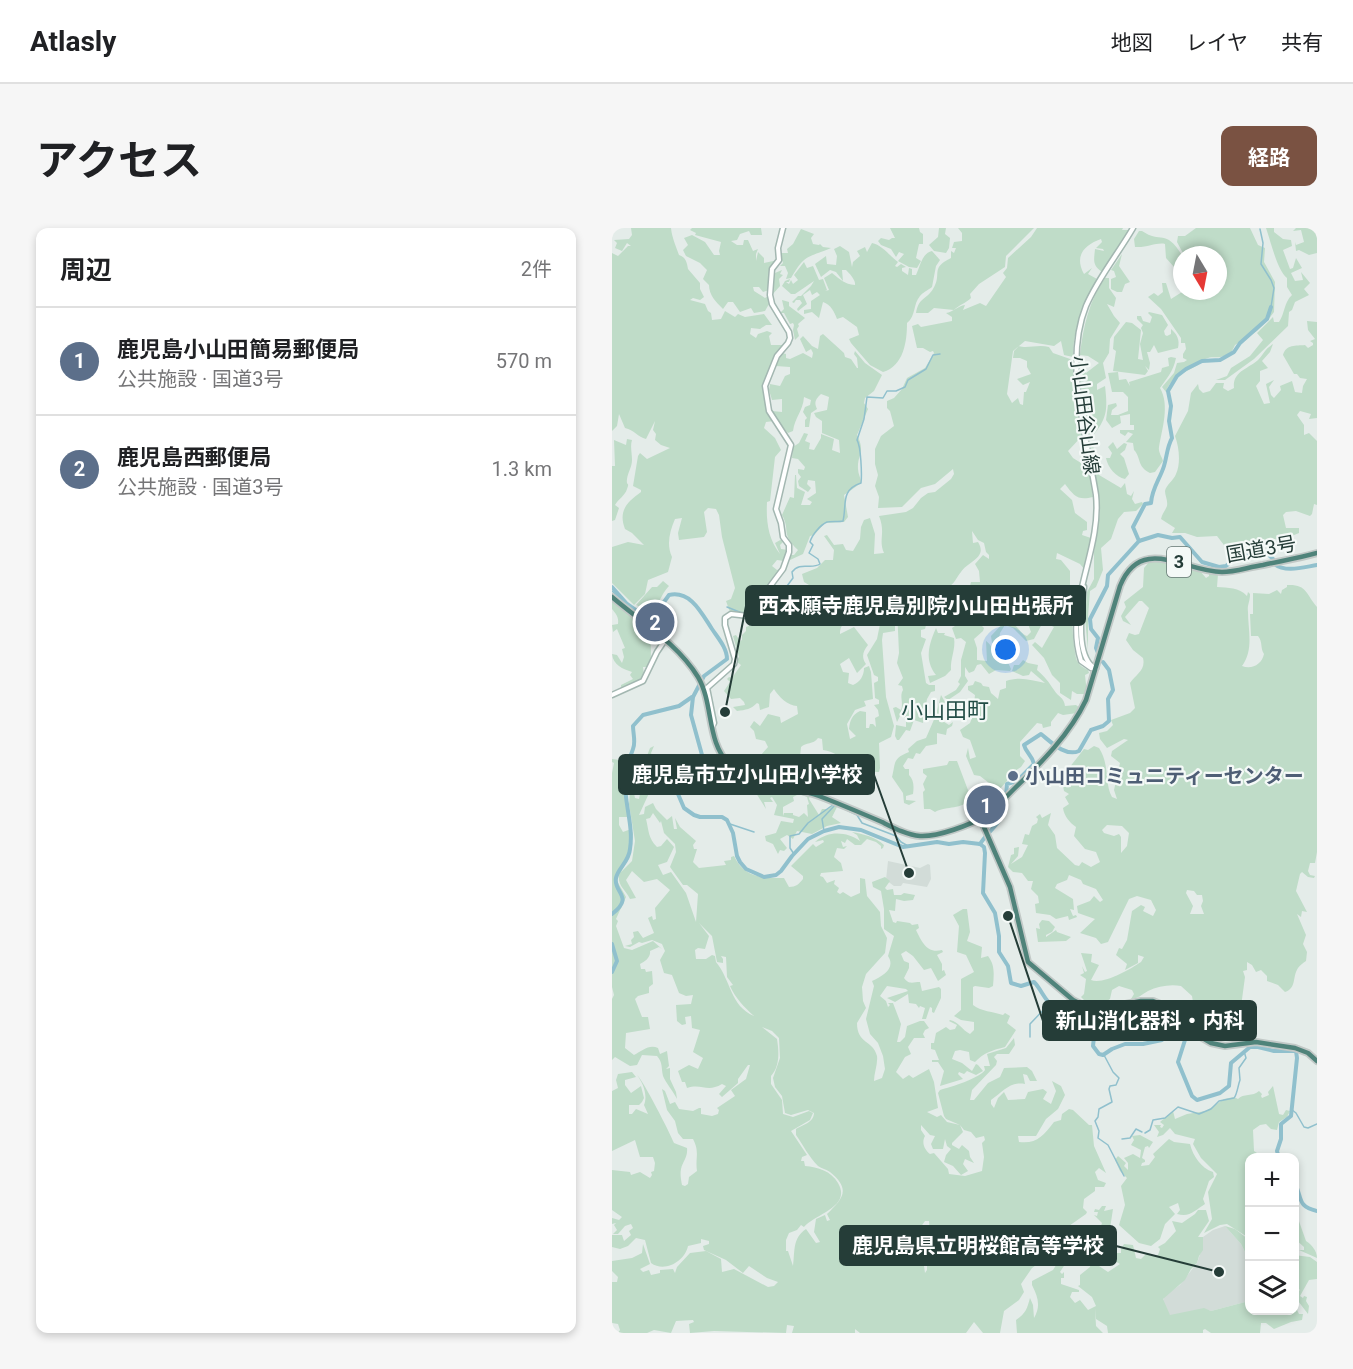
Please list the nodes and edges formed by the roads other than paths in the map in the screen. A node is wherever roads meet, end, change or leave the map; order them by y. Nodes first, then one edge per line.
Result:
1 (783, 228) edge
2 (1133, 228) edge
3 (1317, 553) edge
4 (612, 597) edge
5 (665, 640) junction
6 (1096, 668) junction
7 (612, 695) edge
8 (712, 728) junction
9 (980, 818) junction
10 (1317, 1061) edge

1 - 8 main road
2 - 6 main road, 小山田谷山線
3 - 6 highway, 国道3号 / 3
4 - 5 highway, 国道3号 / 3
5 - 7 main road
5 - 8 highway, 国道3号 / 3
6 - 9 highway, 国道3号 / 3
8 - 9 highway, 国道3号 / 3
9 - 10 highway

